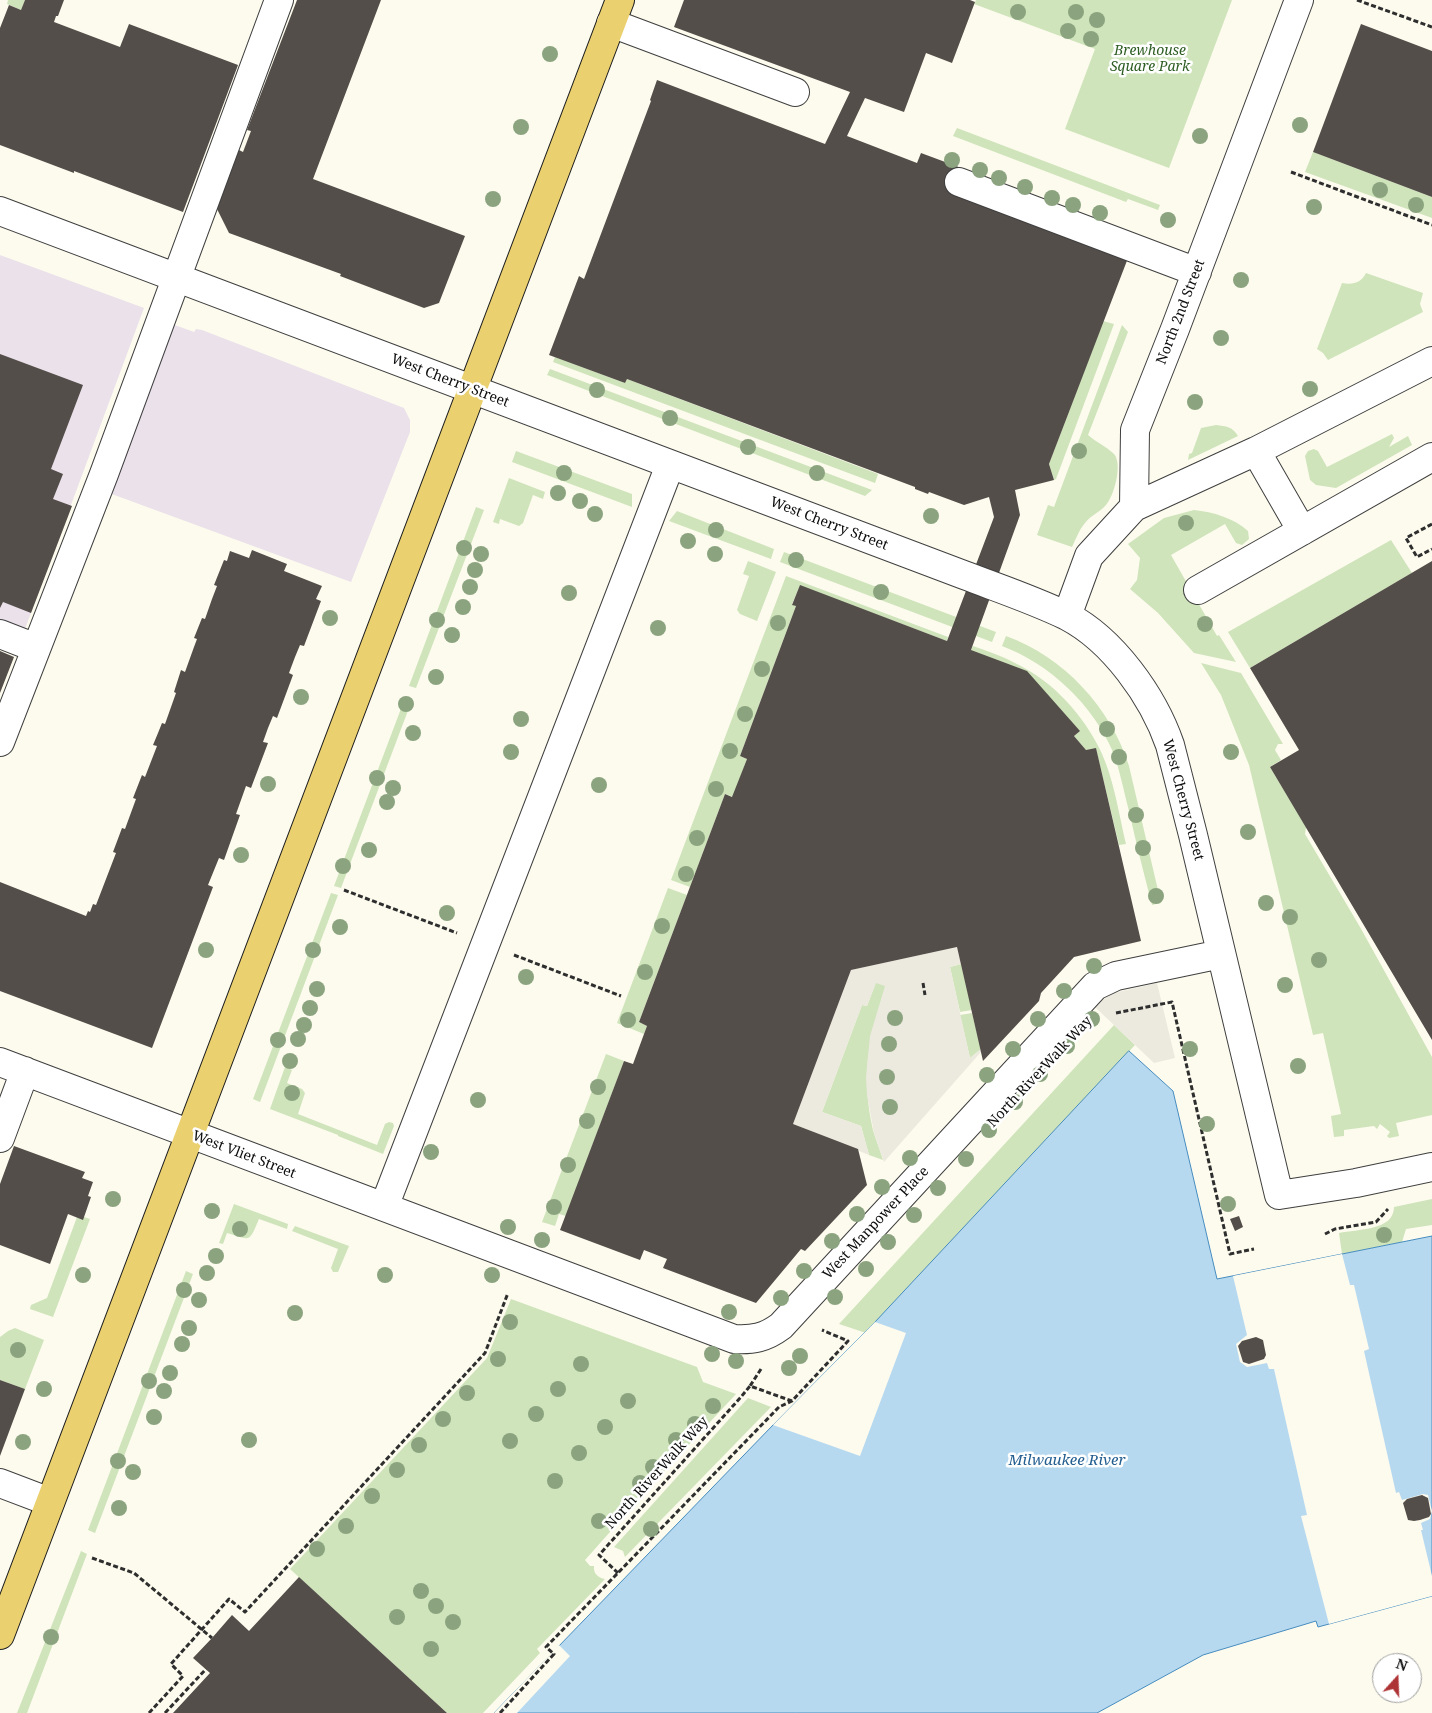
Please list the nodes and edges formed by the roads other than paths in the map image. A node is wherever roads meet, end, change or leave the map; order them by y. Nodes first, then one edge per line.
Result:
1 (279, 0) edge
2 (1299, 0) edge
3 (616, 12) edge
4 (795, 92) dead end
5 (959, 182) dead end
6 (0, 211) edge
7 (1196, 272) junction
8 (176, 278) junction
9 (1432, 361) edge
10 (472, 389) junction
11 (1256, 452) junction
12 (1432, 457) edge
13 (670, 465) junction
14 (1134, 507) junction
15 (1302, 531) junction
16 (1198, 590) dead end
17 (1067, 616) junction
18 (0, 634) edge
19 (36, 648) junction
20 (0, 742) edge
21 (1221, 954) junction
22 (0, 1062) edge
23 (25, 1071) junction
24 (189, 1134) junction
25 (0, 1138) edge
26 (1432, 1167) edge
27 (384, 1207) junction
28 (488, 1246) joint
29 (0, 1483) edge
30 (50, 1502) junction
31 (0, 1634) edge

1 - 8 street
2 - 7 street, North 2nd Street
3 - 4 street
3 - 10 main road
5 - 7 street
6 - 8 street, West Cherry Street
7 - 14 street, North 2nd Street
8 - 10 street, West Cherry Street
8 - 19 street
9 - 11 street
10 - 13 street, West Cherry Street
10 - 24 main road
11 - 14 street
11 - 15 street
12 - 15 street
13 - 17 street, West Cherry Street
13 - 27 street
14 - 17 street
15 - 16 street
17 - 21 street, West Cherry Street
18 - 19 street
19 - 20 street
21 - 26 street, West Cherry Street
21 - 28 street, West Manpower Place
22 - 23 street, West Vliet Street
23 - 24 street, West Vliet Street
23 - 25 street
24 - 27 street, West Vliet Street
24 - 30 main road
27 - 28 street, West Vliet Street
29 - 30 street
30 - 31 main road

